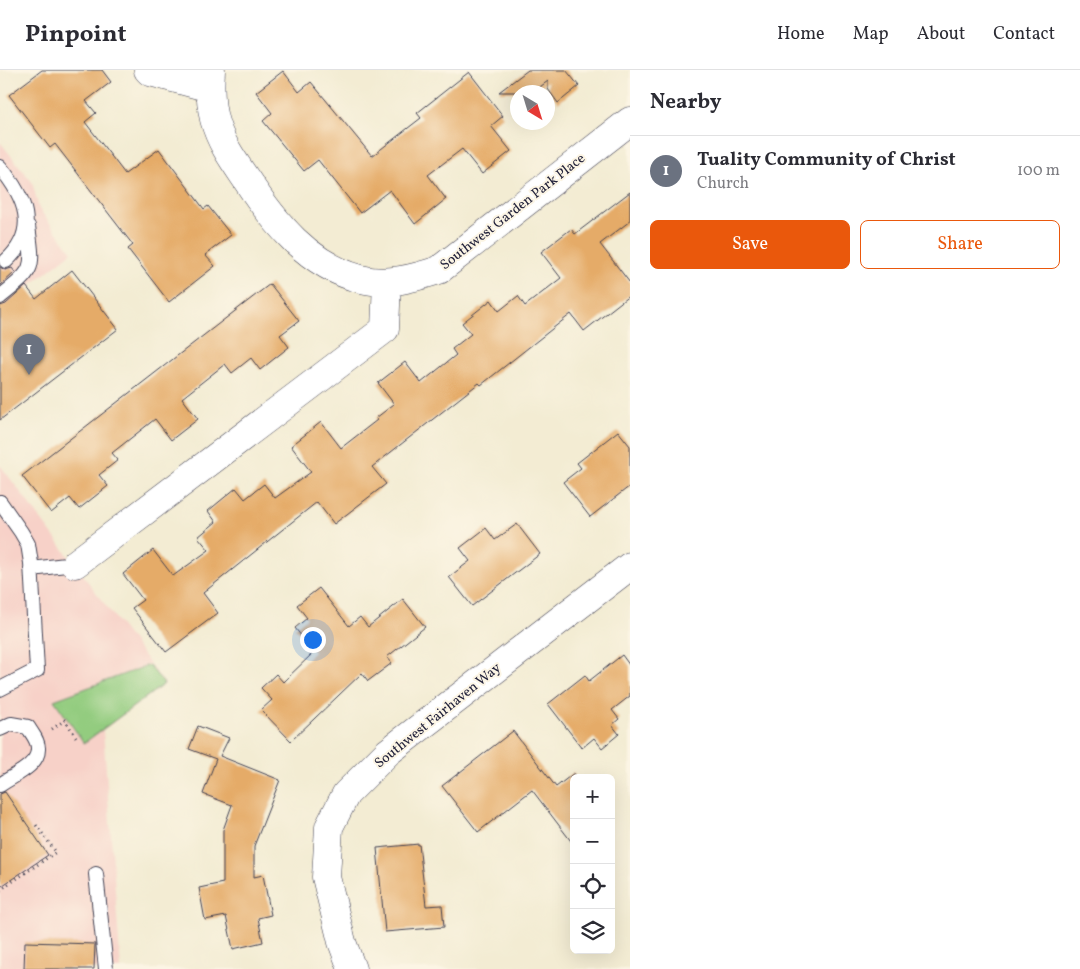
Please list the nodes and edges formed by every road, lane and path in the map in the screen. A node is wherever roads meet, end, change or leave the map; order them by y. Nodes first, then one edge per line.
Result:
1 (148, 70) edge
2 (211, 79) edge
3 (630, 121) edge
4 (0, 167) edge
5 (27, 218) junction
6 (6, 260) dead end
7 (387, 282) junction
8 (0, 297) edge
9 (0, 502) edge
10 (75, 564) joint
11 (630, 566) edge
12 (31, 569) junction
13 (0, 689) edge
14 (0, 729) edge
15 (51, 729) dead end
16 (78, 740) dead end
17 (0, 785) edge
18 (36, 824) dead end
19 (96, 874) dead end
20 (0, 890) edge
21 (106, 969) edge
22 (352, 969) edge

1 - 2 street
2 - 7 street, Southwest Garden Park Place
3 - 7 street, Southwest Garden Park Place
4 - 5 lane
5 - 6 lane
5 - 8 lane
7 - 10 street
9 - 12 lane
10 - 12 lane
11 - 22 street, Southwest Fairhaven Way
12 - 13 lane
14 - 17 lane
15 - 16 path
18 - 20 path
19 - 21 lane

